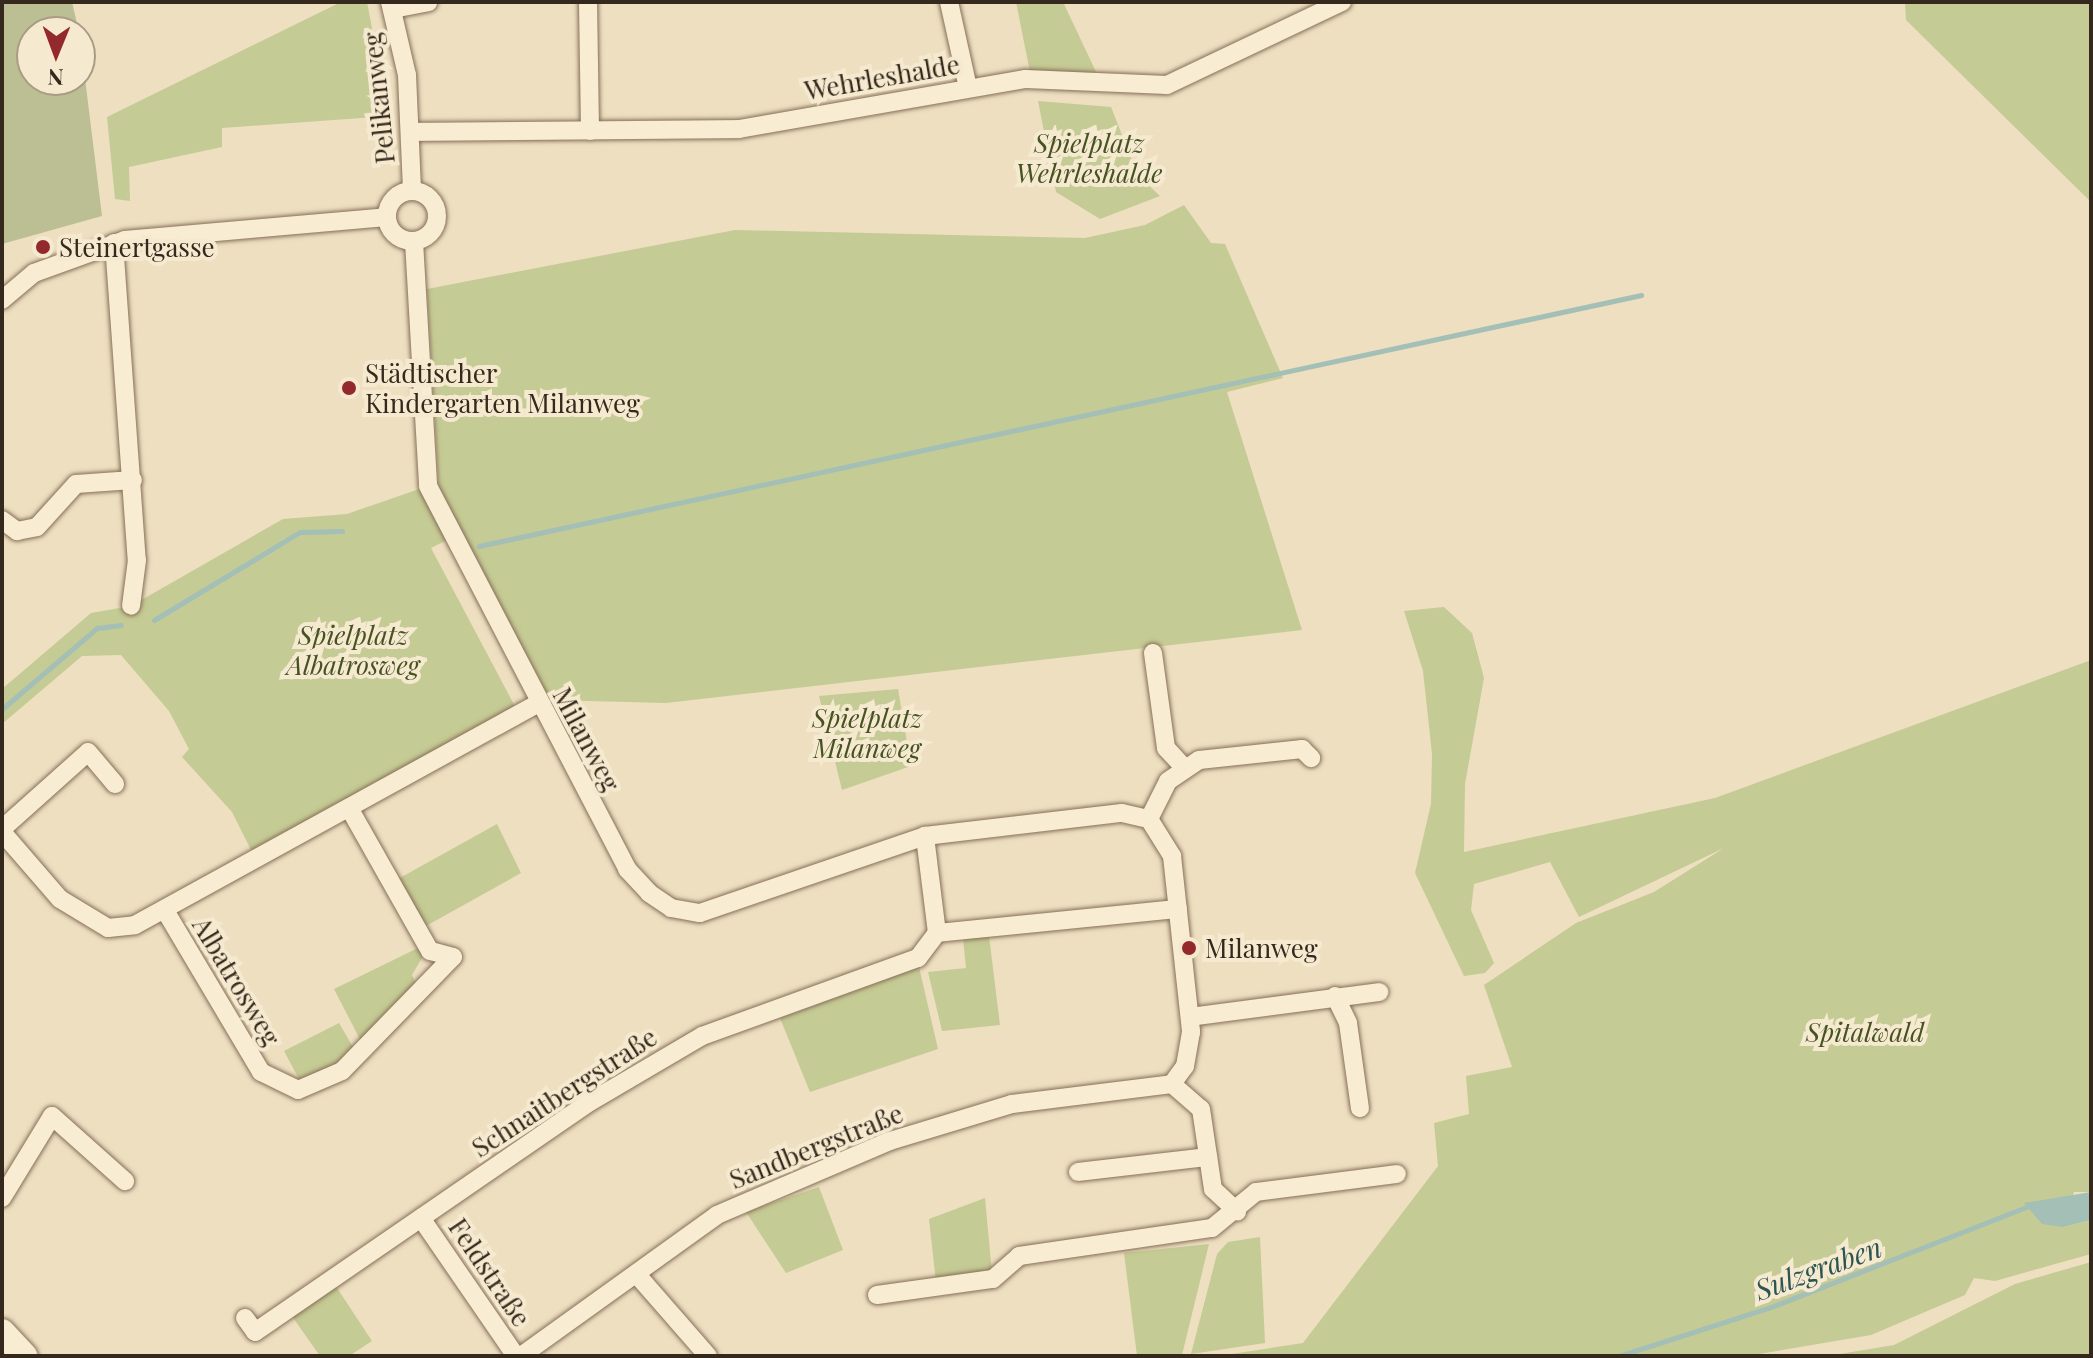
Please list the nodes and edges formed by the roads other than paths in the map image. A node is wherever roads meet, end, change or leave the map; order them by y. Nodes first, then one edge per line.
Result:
1 (428, 2) edge
2 (588, 2) edge
3 (949, 2) edge
4 (1342, 2) edge
5 (392, 6) edge
6 (968, 88) junction
7 (590, 131) junction
8 (412, 132) junction
9 (412, 190) junction
10 (386, 217) junction
11 (414, 241) junction
12 (114, 243) junction
13 (2, 300) edge
14 (133, 480) junction
15 (2, 520) edge
16 (131, 606) dead end
17 (1153, 653) dead end
18 (538, 703) junction
19 (1311, 758) dead end
20 (1184, 767) junction
21 (115, 784) dead end
22 (349, 808) junction
23 (1149, 819) junction
24 (2, 830) edge
25 (925, 836) junction
26 (1178, 909) junction
27 (166, 912) junction
28 (937, 933) junction
29 (1379, 992) dead end
30 (1335, 996) junction
31 (1190, 1017) junction
32 (1172, 1084) junction
33 (1360, 1108) dead end
34 (1208, 1157) junction
35 (1078, 1172) dead end
36 (1397, 1174) dead end
37 (125, 1181) dead end
38 (2, 1198) edge
39 (1237, 1211) junction
40 (421, 1218) junction
41 (639, 1277) junction
42 (877, 1295) dead end
43 (245, 1318) dead end
44 (2, 1332) edge
45 (24, 1356) edge
46 (518, 1356) edge
47 (708, 1356) edge

1 - 5 street
2 - 7 street
3 - 6 street
4 - 6 street, Wehrleshalde
5 - 8 street, Pelikanweg
6 - 7 street, Wehrleshalde
7 - 8 street, Wehrleshalde
8 - 9 street, Pelikanweg
9 - 10 street
9 - 11 street
10 - 11 street
10 - 12 street
11 - 18 street, Milanweg
12 - 13 street
12 - 14 street
14 - 15 street
14 - 16 street
17 - 20 street
18 - 22 street, Albatrosweg
18 - 25 street, Milanweg
19 - 20 street
20 - 23 street
21 - 24 street, Albatrosweg
22 - 27 street, Albatrosweg
22 - 27 street, Albatrosweg
23 - 25 street, Milanweg
23 - 26 street
24 - 27 street, Albatrosweg
25 - 28 street
26 - 28 street
26 - 31 street
28 - 40 street, Schnaitbergstraße
29 - 30 street
30 - 31 street
30 - 33 street
31 - 32 street
32 - 34 street
32 - 41 street, Sandbergstraße
34 - 35 street
34 - 39 street
36 - 39 street
37 - 38 street
39 - 42 street
40 - 43 street, Schnaitbergstraße
40 - 46 street, Feldstraße
41 - 46 street, Sandbergstraße
41 - 47 street
44 - 45 main road

